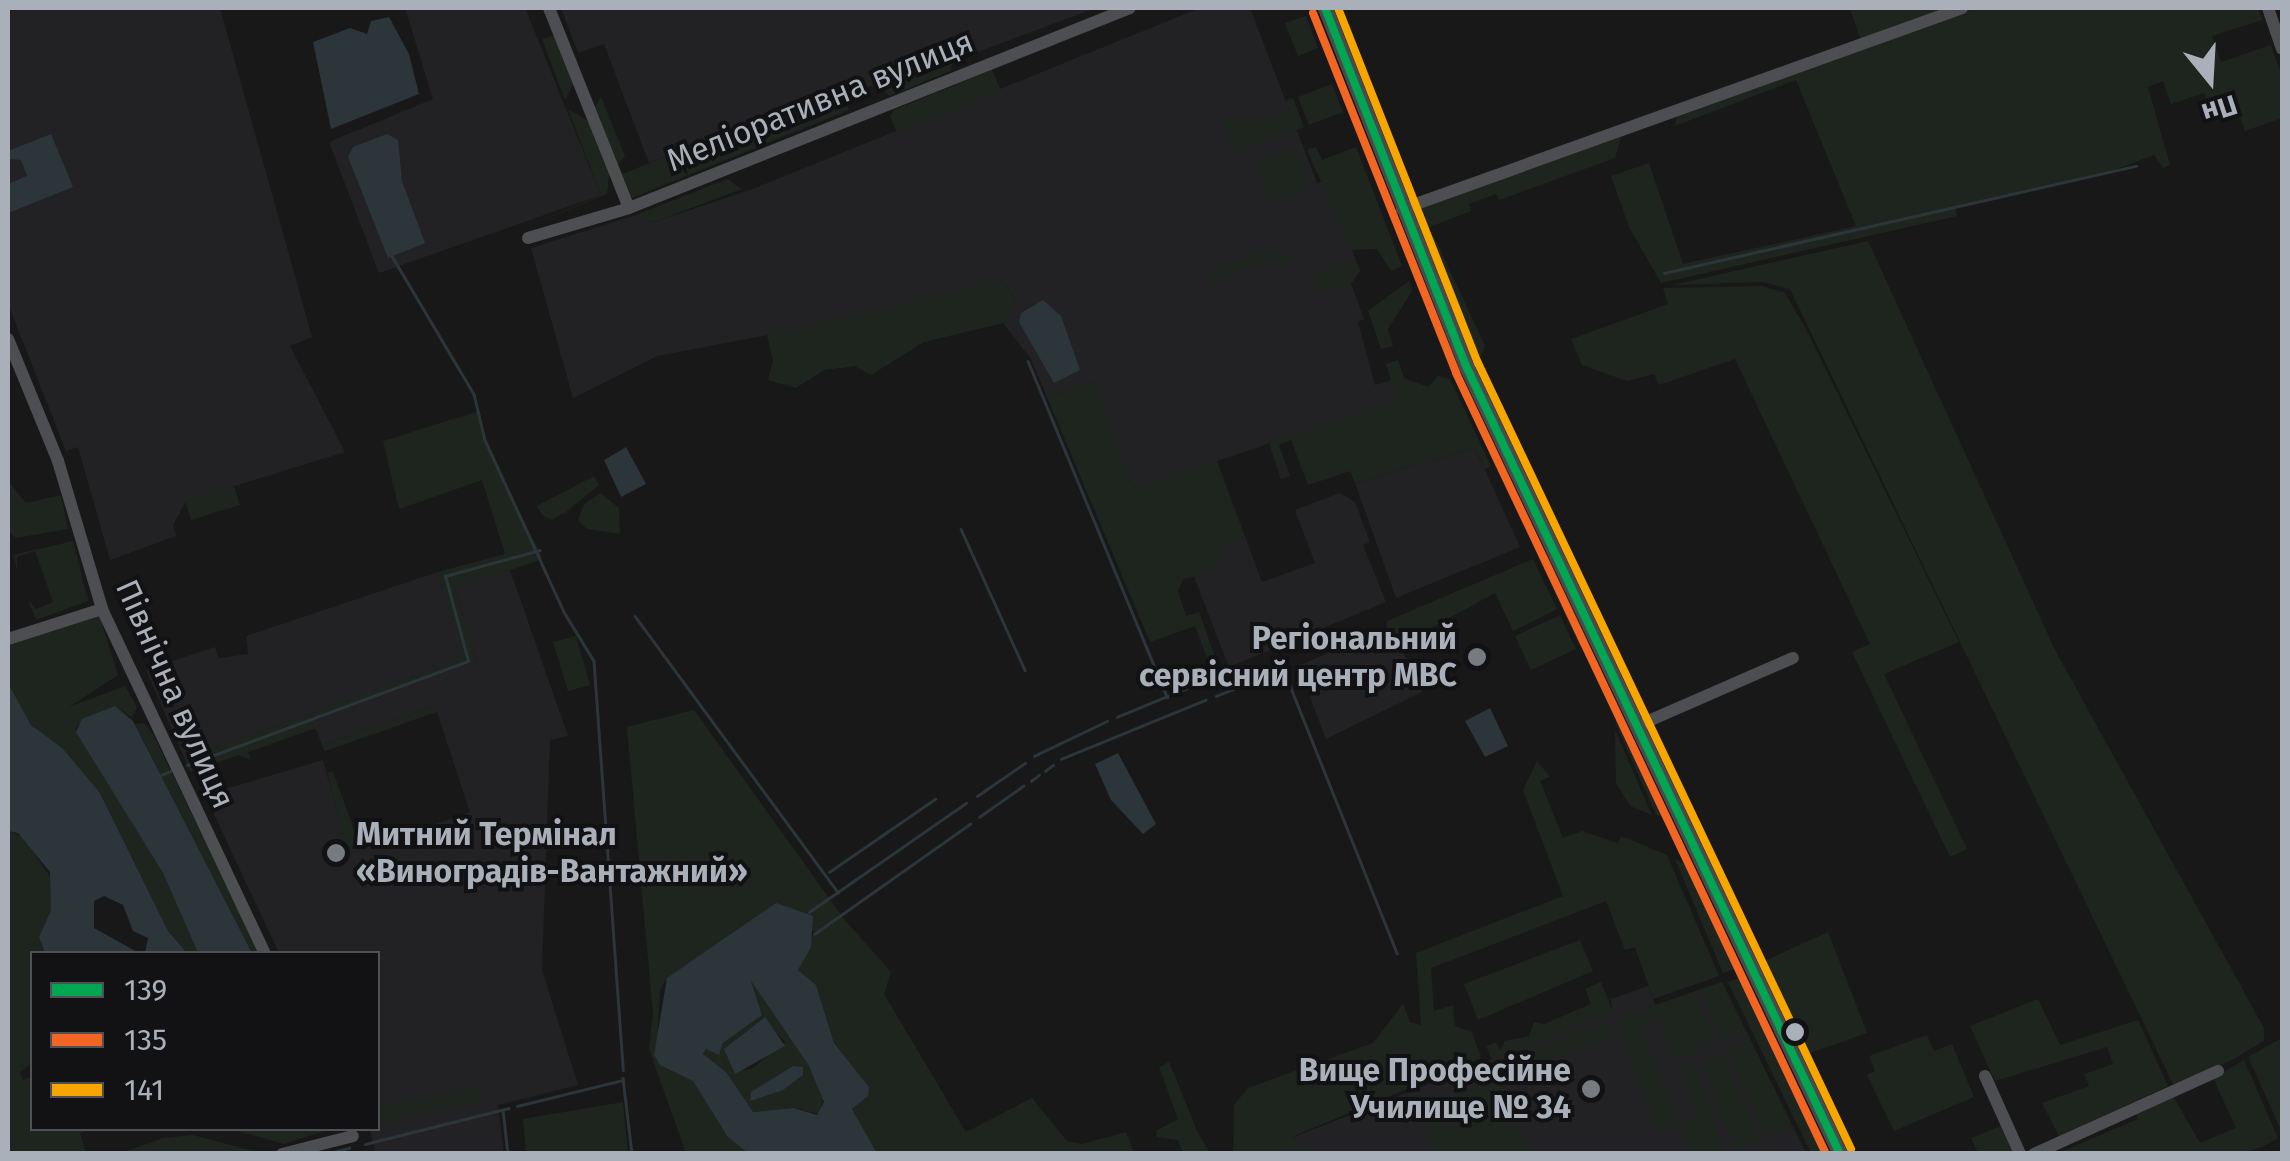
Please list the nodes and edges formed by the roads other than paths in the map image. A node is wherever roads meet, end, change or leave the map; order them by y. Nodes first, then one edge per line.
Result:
1 (548, 8) edge
2 (1130, 8) edge
3 (1325, 8) edge
4 (1962, 8) edge
5 (2268, 8) edge
6 (2282, 48) edge
7 (617, 180) junction
8 (629, 208) junction
9 (1402, 209) junction
10 (599, 217) junction
11 (528, 238) dead end
12 (8, 340) edge
13 (102, 609) junction
14 (8, 639) edge
15 (1793, 658) dead end
16 (1637, 726) junction
17 (263, 951) edge
18 (2218, 1071) dead end
19 (1985, 1076) dead end
20 (351, 1132) edge
21 (282, 1154) edge
22 (357, 1154) edge
23 (1840, 1154) edge
24 (2020, 1154) edge
25 (2034, 1154) edge

1 - 7 street
2 - 8 street, Меліоративна вулиця
3 - 9 main road
4 - 9 street
5 - 6 street
7 - 8 street
7 - 10 street
8 - 10 street, Меліоративна вулиця
9 - 16 main road
10 - 11 street, Меліоративна вулиця
12 - 13 street, Північна вулиця
13 - 14 street
13 - 17 street, Північна вулиця
15 - 16 street
16 - 23 main road
18 - 25 street
19 - 24 street
20 - 21 street
20 - 22 street

